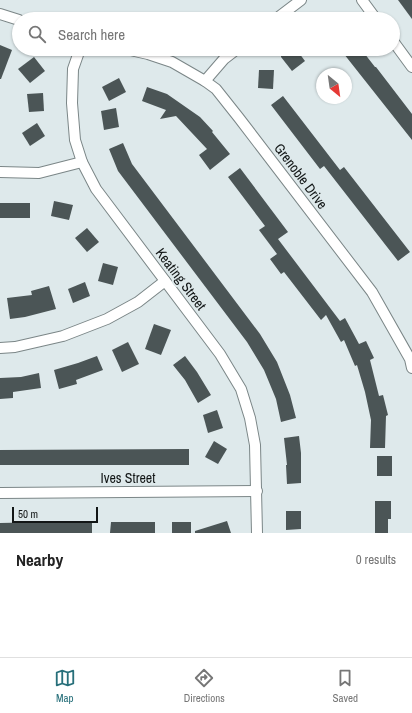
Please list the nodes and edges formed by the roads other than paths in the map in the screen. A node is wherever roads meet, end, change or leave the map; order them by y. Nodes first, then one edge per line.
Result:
1 (301, 0) edge
2 (362, 0) edge
3 (285, 12) edge
4 (371, 12) edge
5 (0, 14) edge
6 (12, 18) edge
7 (400, 51) edge
8 (78, 56) edge
9 (154, 56) edge
10 (228, 56) edge
11 (412, 67) edge
12 (205, 81) junction
13 (82, 162) junction
14 (0, 172) edge
15 (165, 281) junction
16 (0, 348) edge
17 (411, 362) edge
18 (257, 491) junction
19 (0, 493) edge
20 (257, 533) edge

1 - 3 street
2 - 4 street
5 - 6 street
7 - 11 street
8 - 13 street, Keating Street
9 - 12 street, Grenoble Drive
10 - 12 street
12 - 17 street, Grenoble Drive
13 - 14 street
13 - 15 street, Keating Street
15 - 16 street
15 - 18 street, Keating Street
18 - 19 street, Ives Street
18 - 20 street, Keating Street

